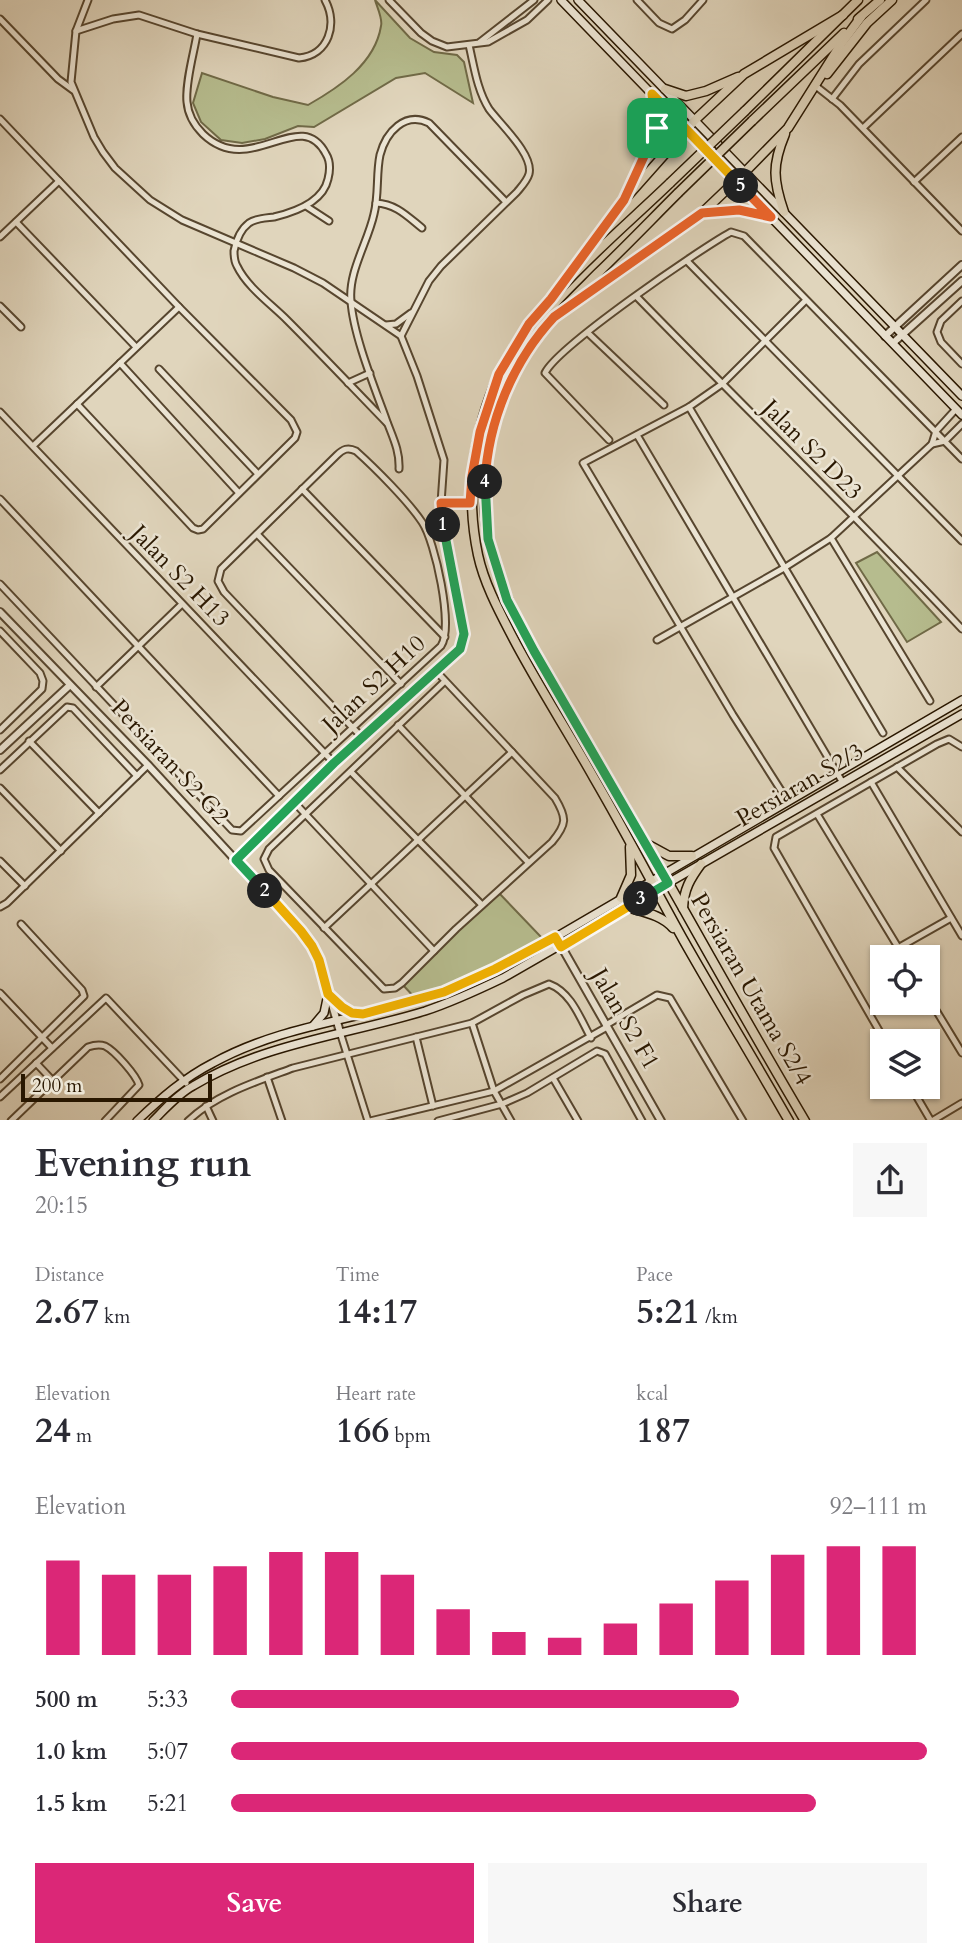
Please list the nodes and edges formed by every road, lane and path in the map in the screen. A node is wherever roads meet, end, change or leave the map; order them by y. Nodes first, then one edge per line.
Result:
1 (88, 0) edge
2 (325, 0) edge
3 (390, 0) edge
4 (534, 0) edge
5 (548, 0) edge
6 (561, 0) edge
7 (578, 0) edge
8 (638, 0) edge
9 (703, 0) edge
10 (858, 0) edge
11 (880, 0) edge
12 (892, 0) edge
13 (926, 0) edge
14 (526, 6) junction
15 (533, 14) junction
16 (843, 15) junction
17 (861, 17) junction
18 (0, 19) edge
19 (76, 31) junction
20 (197, 34) junction
21 (962, 34) edge
22 (480, 42) junction
23 (470, 45) junction
24 (744, 74) junction
25 (817, 87) junction
26 (665, 89) junction
27 (73, 90) junction
28 (652, 94) junction
29 (832, 99) junction
30 (802, 106) junction
31 (0, 119) edge
32 (695, 120) junction
33 (788, 128) junction
34 (863, 128) junction
35 (687, 130) junction
36 (962, 137) edge
37 (745, 172) junction
38 (59, 181) junction
39 (736, 181) junction
40 (914, 182) junction
41 (624, 200) junction
42 (506, 202) junction
43 (376, 203) junction
44 (306, 206) junction
45 (784, 212) junction
46 (702, 213) junction
47 (771, 217) junction
48 (329, 221) dead end
49 (16, 222) junction
50 (422, 228) dead end
51 (962, 231) edge
52 (0, 237) edge
53 (236, 245) junction
54 (687, 261) junction
55 (962, 265) edge
56 (962, 281) edge
57 (637, 297) junction
58 (551, 299) junction
59 (806, 301) junction
60 (962, 301) edge
61 (351, 302) junction
62 (0, 306) edge
63 (179, 307) junction
64 (416, 308) junction
65 (554, 317) junction
66 (383, 324) junction
67 (21, 327) dead end
68 (895, 327) junction
69 (588, 333) junction
70 (903, 334) junction
71 (401, 336) junction
72 (885, 336) junction
73 (765, 340) junction
74 (893, 343) junction
75 (136, 347) junction
76 (120, 363) junction
77 (962, 364) edge
78 (159, 369) dead end
79 (370, 373) junction
80 (348, 383) junction
81 (722, 384) junction
82 (962, 396) edge
83 (77, 404) junction
84 (664, 405) dead end
85 (689, 407) junction
86 (0, 412) edge
87 (959, 412) edge
88 (6, 419) junction
89 (387, 423) junction
90 (962, 424) edge
91 (0, 425) edge
92 (936, 431) junction
93 (637, 435) junction
94 (609, 440) dead end
95 (946, 441) junction
96 (932, 444) junction
97 (33, 446) junction
98 (962, 459) edge
99 (399, 469) dead end
100 (258, 474) junction
101 (898, 475) junction
102 (302, 489) junction
103 (239, 493) junction
104 (0, 499) edge
105 (441, 503) junction
106 (470, 503) junction
107 (855, 516) junction
108 (257, 534) junction
109 (831, 538) junction
110 (962, 541) edge
111 (784, 568) junction
112 (0, 584) edge
113 (734, 596) junction
114 (182, 604) junction
115 (0, 612) edge
116 (681, 626) junction
117 (962, 629) edge
118 (0, 631) edge
119 (445, 638) junction
120 (657, 640) dead end
121 (138, 646) junction
122 (436, 671) junction
123 (445, 681) junction
124 (401, 684) junction
125 (70, 685) junction
126 (96, 687) junction
127 (962, 700) edge
128 (930, 701) dead end
129 (962, 714) edge
130 (398, 725) junction
131 (353, 727) junction
132 (1, 728) edge
133 (883, 733) dead end
134 (362, 737) junction
135 (29, 741) junction
136 (962, 747) edge
137 (0, 750) edge
138 (512, 752) junction
139 (325, 754) junction
140 (334, 763) junction
141 (148, 765) junction
142 (897, 767) junction
143 (0, 770) edge
144 (351, 772) junction
145 (837, 774) junction
146 (137, 776) junction
147 (872, 782) junction
148 (842, 783) junction
149 (0, 788) edge
150 (782, 792) dead end
151 (279, 796) junction
152 (464, 796) junction
153 (294, 802) junction
154 (303, 812) junction
155 (99, 813) junction
156 (817, 814) junction
157 (962, 832) edge
158 (417, 840) junction
159 (644, 842) junction
160 (629, 843) junction
161 (61, 851) junction
162 (692, 856) junction
163 (236, 860) junction
164 (0, 861) edge
165 (528, 862) junction
166 (701, 863) junction
167 (662, 873) junction
168 (650, 880) junction
169 (668, 883) junction
170 (371, 884) junction
171 (25, 886) junction
172 (657, 890) junction
173 (621, 898) junction
174 (482, 905) junction
175 (0, 906) edge
176 (627, 908) junction
177 (683, 911) junction
178 (951, 918) junction
179 (21, 924) dead end
180 (324, 928) junction
181 (962, 936) edge
182 (555, 937) junction
183 (686, 944) junction
184 (896, 945) edge
185 (903, 945) edge
186 (561, 947) junction
187 (433, 951) junction
188 (0, 993) edge
189 (328, 994) junction
190 (363, 1014) junction
191 (939, 1015) edge
192 (336, 1021) junction
193 (472, 1023) junction
194 (313, 1026) junction
195 (607, 1026) junction
196 (878, 1029) edge
197 (340, 1032) junction
198 (416, 1037) junction
199 (43, 1038) junction
200 (591, 1038) junction
201 (52, 1048) junction
202 (348, 1054) junction
203 (962, 1054) edge
204 (36, 1063) junction
205 (267, 1077) junction
206 (554, 1078) junction
207 (0, 1079) edge
208 (183, 1080) junction
209 (53, 1081) junction
210 (190, 1087) junction
211 (494, 1091) junction
212 (0, 1097) edge
213 (918, 1099) edge
214 (962, 1103) edge
215 (502, 1104) junction
216 (206, 1106) junction
217 (433, 1106) junction
218 (12, 1120) edge
219 (106, 1120) edge
220 (138, 1120) edge
221 (154, 1120) edge
222 (189, 1120) edge
223 (213, 1120) edge
224 (282, 1120) edge
225 (369, 1120) edge
226 (373, 1120) edge
227 (442, 1120) edge
228 (510, 1120) edge
229 (577, 1120) edge
230 (641, 1120) edge
231 (660, 1120) edge
232 (742, 1120) edge
233 (788, 1120) edge
234 (804, 1120) edge
235 (930, 1120) edge
236 (933, 1120) edge

1 - 19 street
2 - 20 street
3 - 23 street
4 - 14 street
5 - 15 street
6 - 28 main road
7 - 26 main road
8 - 9 street
10 - 16 main road
11 - 17 main road
12 - 25 main road
13 - 29 street
14 - 15 street
14 - 22 street
15 - 22 street
16 - 24 main road
16 - 58 main road, bridge
17 - 30 main road
17 - 65 main road, Persiaran Utama S2/4, bridge
18 - 27 street
19 - 20 street
19 - 27 street
20 - 44 street
21 - 34 street
22 - 23 street
23 - 42 street
24 - 26 main road
24 - 32 main road
25 - 29 street
25 - 30 main road
26 - 32 main road
27 - 53 street
28 - 35 main road
28 - 41 main road
29 - 34 street
30 - 33 main road
31 - 38 street
32 - 35 main road
32 - 37 main road
33 - 37 main road
33 - 45 main road
34 - 40 street
35 - 39 main road
35 - 41 main road
36 - 40 street
37 - 39 main road
37 - 45 main road
38 - 49 street
38 - 63 street
39 - 46 main road
39 - 47 main road
40 - 51 street
41 - 58 main road
42 - 43 street
42 - 64 street
43 - 50 street
43 - 61 street
44 - 48 street
44 - 53 street
45 - 68 main road
46 - 47 main road
46 - 65 main road
47 - 72 main road
49 - 52 street
49 - 75 street
53 - 61 street
53 - 80 street
54 - 57 street
54 - 59 street
54 - 73 street
55 - 68 street
56 - 70 street
57 - 69 street
57 - 81 street, Jalan S2 D23
58 - 106 main road
59 - 73 street
59 - 92 street
60 - 77 street
61 - 66 street
61 - 79 street
62 - 67 street
63 - 75 street
63 - 100 street
64 - 66 street
64 - 71 street
65 - 159 main road, Persiaran Utama S2/4
66 - 71 street
68 - 70 main road
68 - 72 street
69 - 84 street
69 - 94 street
70 - 74 street
70 - 82 main road
71 - 105 street
72 - 74 main road
73 - 81 street
73 - 101 street
74 - 87 main road
75 - 76 street
76 - 83 street
76 - 103 street
78 - 100 street
79 - 80 street
79 - 89 street
80 - 89 street
81 - 85 street
81 - 107 street, Jalan S2 D23
83 - 97 street
83 - 103 street
85 - 93 street
85 - 111 street
86 - 88 street, Jalan S2 H13
87 - 92 street
88 - 91 street
88 - 97 street, Jalan S2 H13
89 - 99 street
90 - 95 street
92 - 95 street
92 - 96 street
93 - 113 street
93 - 116 street
95 - 96 street
95 - 98 street
96 - 101 street
97 - 114 street, Jalan S2 H13
100 - 103 street
101 - 107 street
101 - 110 street
102 - 108 street
102 - 119 street
102 - 119 street, Jalan S2 H10
104 - 121 street
105 - 106 street
105 - 122 street
106 - 160 main road
107 - 109 street
107 - 117 street, Jalan S2 D23
108 - 124 street
108 - 131 street
109 - 111 street
109 - 128 street
111 - 113 street
111 - 133 street
112 - 126 street
113 - 116 street
113 - 145 street
114 - 121 street
114 - 139 street, Jalan S2 H13
115 - 125 street, Persiaran S2 G2
116 - 120 street
116 - 150 street
118 - 132 street
119 - 124 street, Jalan S2 H10
121 - 126 street
121 - 151 street
122 - 123 street
122 - 134 street
123 - 130 street
123 - 138 street
124 - 131 street, Jalan S2 H10
125 - 137 street
125 - 141 street, Persiaran S2 G2
126 - 151 street, Jalan S2 H10
127 - 145 main road
129 - 148 main road, Persiaran S2/3
130 - 144 street
130 - 152 street
131 - 134 street
131 - 139 street, Jalan S2 H10
134 - 140 street
135 - 143 street
135 - 146 street
135 - 155 street
136 - 142 street
138 - 152 street
138 - 165 street
139 - 140 street, Jalan S2 H13
139 - 151 street, Jalan S2 H10
140 - 153 street
141 - 146 street
141 - 163 street, Persiaran S2 G2
142 - 147 street
142 - 157 street
144 - 154 street
144 - 158 street
145 - 148 street
145 - 162 main road
146 - 155 street
147 - 156 street
147 - 178 street
148 - 166 main road, Persiaran S2/3
149 - 161 street
152 - 158 street
152 - 165 street
153 - 154 street
153 - 163 street
154 - 170 street
154 - 180 street
155 - 161 street
156 - 184 street
156 - 196 street
158 - 170 street
158 - 174 street
159 - 162 main road
159 - 167 main road, Persiaran Utama S2/4
160 - 168 main road
160 - 173 main road
161 - 171 street
162 - 167 main road
163 - 189 street, Persiaran S2 G2
164 - 171 street
165 - 174 street
166 - 169 main road, Persiaran S2/3
166 - 177 main road
167 - 168 main road
167 - 169 main road, Persiaran Utama S2/4
168 - 172 main road
168 - 173 main road
169 - 172 main road, Persiaran S2/3
169 - 177 main road, Persiaran Utama S2/4
170 - 180 street
170 - 187 street
171 - 175 street
172 - 176 main road, Persiaran S2/3
172 - 183 main road
173 - 182 main road
174 - 187 street
176 - 183 main road
176 - 186 main road, Persiaran S2/3
177 - 234 main road, Persiaran Utama S2/4
178 - 181 street
178 - 185 street
179 - 199 street
180 - 187 street
182 - 186 street, Jalan S2 F1
182 - 190 main road
183 - 233 main road, Persiaran Utama S2/4
186 - 195 street, Jalan S2 F1
186 - 197 main road, Persiaran S2/3
188 - 199 street
189 - 190 main road
189 - 192 street, Persiaran S2 G2
189 - 194 main road
190 - 192 main road
191 - 203 street
192 - 194 main road
192 - 197 street, Persiaran S2 G2
193 - 198 street
193 - 200 street
193 - 211 street
194 - 208 main road
195 - 200 street
195 - 231 street, Jalan S2 F1
195 - 232 street
197 - 202 street
197 - 210 main road, Persiaran S2/3
198 - 202 street
198 - 217 street
199 - 201 street
199 - 207 street
200 - 211 street
201 - 204 street
201 - 208 street
202 - 205 street
202 - 225 street
204 - 209 street
204 - 212 street
205 - 216 street
205 - 224 street
206 - 215 street
206 - 229 street
206 - 230 street
208 - 210 street
208 - 220 main road
209 - 218 street
209 - 219 street
210 - 221 main road, Persiaran S2/3
211 - 215 street
211 - 217 street
213 - 235 street
214 - 236 street
215 - 227 street
215 - 228 street
216 - 222 street
216 - 223 street
217 - 226 street

